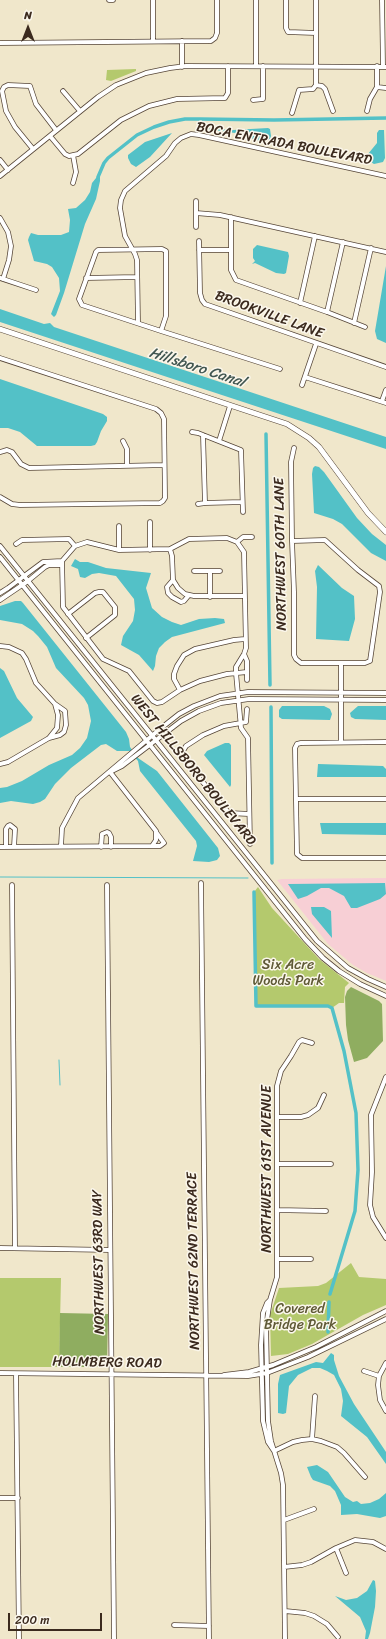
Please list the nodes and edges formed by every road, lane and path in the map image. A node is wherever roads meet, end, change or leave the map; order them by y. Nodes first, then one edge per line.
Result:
1 (109, 0) edge
2 (113, 0) edge
3 (153, 0) edge
4 (217, 0) edge
5 (256, 0) edge
6 (286, 0) edge
7 (316, 0) edge
8 (382, 0) edge
9 (384, 33) edge
10 (316, 34) junction
11 (153, 41) junction
12 (182, 41) junction
13 (0, 43) edge
14 (182, 66) junction
15 (228, 66) junction
16 (256, 66) junction
17 (262, 66) junction
18 (317, 66) junction
19 (377, 66) junction
20 (385, 66) edge
21 (316, 85) junction
22 (377, 87) junction
23 (386, 88) edge
24 (63, 91) dead end
25 (253, 100) dead end
26 (80, 111) junction
27 (368, 111) dead end
28 (333, 112) dead end
29 (292, 113) dead end
30 (56, 130) junction
31 (50, 136) junction
32 (33, 149) junction
33 (74, 155) junction
34 (0, 160) edge
35 (8, 170) junction
36 (0, 176) edge
37 (386, 176) edge
38 (73, 183) dead end
39 (196, 201) dead end
40 (196, 213) junction
41 (231, 217) junction
42 (0, 218) edge
43 (196, 227) dead end
44 (314, 236) junction
45 (199, 241) dead end
46 (343, 242) junction
47 (371, 248) junction
48 (132, 249) junction
49 (199, 250) junction
50 (231, 250) junction
51 (386, 252) edge
52 (137, 277) junction
53 (86, 278) junction
54 (1, 279) edge
55 (36, 290) dead end
56 (300, 303) junction
57 (327, 312) junction
58 (138, 323) junction
59 (354, 323) junction
60 (365, 327) dead end
61 (0, 329) edge
62 (161, 331) junction
63 (316, 344) junction
64 (0, 358) edge
65 (386, 367) edge
66 (280, 369) dead end
67 (305, 377) junction
68 (302, 385) dead end
69 (386, 390) edge
70 (384, 402) edge
71 (230, 406) junction
72 (192, 432) dead end
73 (204, 435) junction
74 (123, 441) dead end
75 (219, 441) junction
76 (294, 448) dead end
77 (0, 452) edge
78 (164, 465) junction
79 (127, 466) junction
80 (0, 497) edge
81 (242, 502) junction
82 (205, 503) junction
83 (198, 504) dead end
84 (243, 512) dead end
85 (150, 522) dead end
86 (119, 526) dead end
87 (386, 532) edge
88 (252, 537) dead end
89 (292, 541) junction
90 (237, 542) junction
91 (16, 544) dead end
92 (0, 546) edge
93 (75, 546) junction
94 (170, 549) junction
95 (119, 550) junction
96 (150, 550) junction
97 (0, 558) edge
98 (62, 563) junction
99 (194, 571) dead end
100 (210, 571) junction
101 (220, 571) dead end
102 (24, 576) junction
103 (18, 580) junction
104 (173, 580) junction
105 (28, 581) junction
106 (22, 585) junction
107 (0, 593) edge
108 (189, 596) junction
109 (244, 596) junction
110 (210, 597) junction
111 (0, 600) edge
112 (68, 614) junction
113 (86, 638) junction
114 (245, 639) junction
115 (0, 646) edge
116 (244, 654) junction
117 (341, 663) junction
118 (247, 672) junction
119 (236, 673) junction
120 (247, 680) dead end
121 (180, 690) junction
122 (341, 692) junction
123 (238, 693) junction
124 (386, 693) edge
125 (341, 699) junction
126 (239, 700) junction
127 (386, 700) edge
128 (54, 704) junction
129 (248, 709) dead end
130 (240, 724) junction
131 (152, 736) junction
132 (49, 738) junction
133 (146, 740) junction
134 (156, 740) junction
135 (341, 742) junction
136 (386, 742) edge
137 (150, 745) junction
138 (137, 751) junction
139 (119, 762) junction
140 (0, 764) edge
141 (122, 766) junction
142 (110, 772) junction
143 (296, 799) junction
144 (386, 800) edge
145 (249, 814) junction
146 (156, 831) junction
147 (250, 844) dead end
148 (61, 846) junction
149 (101, 846) junction
150 (152, 846) junction
151 (0, 847) edge
152 (6, 847) junction
153 (14, 847) junction
154 (111, 847) junction
155 (386, 858) edge
156 (201, 883) dead end
157 (12, 884) dead end
158 (107, 884) dead end
159 (386, 987) edge
160 (386, 996) edge
161 (312, 1043) dead end
162 (386, 1077) edge
163 (324, 1095) dead end
164 (277, 1117) junction
165 (277, 1164) junction
166 (331, 1164) dead end
167 (277, 1210) junction
168 (326, 1211) dead end
169 (386, 1238) edge
170 (0, 1248) edge
171 (15, 1248) junction
172 (110, 1250) junction
173 (277, 1259) junction
174 (311, 1259) dead end
175 (270, 1300) junction
176 (386, 1311) edge
177 (386, 1319) edge
178 (386, 1363) edge
179 (267, 1367) junction
180 (262, 1368) junction
181 (364, 1371) dead end
182 (267, 1373) junction
183 (0, 1374) edge
184 (16, 1374) junction
185 (111, 1374) junction
186 (262, 1374) junction
187 (206, 1375) junction
188 (213, 1376) junction
189 (379, 1376) junction
190 (315, 1396) dead end
191 (386, 1411) edge
192 (312, 1439) junction
193 (274, 1452) junction
194 (365, 1477) dead end
195 (0, 1498) edge
196 (18, 1498) junction
197 (314, 1509) dead end
198 (284, 1520) junction
199 (336, 1548) junction
200 (386, 1548) edge
201 (284, 1567) junction
202 (346, 1573) dead end
203 (285, 1611) junction
204 (174, 1625) dead end
205 (209, 1626) junction
206 (338, 1637) dead end
207 (19, 1639) edge
208 (114, 1639) edge
209 (209, 1639) edge
210 (285, 1639) edge

1 - 2 street
3 - 11 street
4 - 12 street
5 - 16 street
6 - 10 street
7 - 10 street
8 - 9 street
9 - 20 street
10 - 18 street
11 - 12 street
11 - 13 street
12 - 14 street
14 - 15 street
14 - 26 street
15 - 16 street
15 - 33 street
16 - 17 street
17 - 18 street
17 - 25 street
18 - 19 street
18 - 21 street
19 - 20 street
19 - 22 street
21 - 28 street
21 - 29 street
22 - 23 street
22 - 27 street
24 - 26 street
26 - 30 street
30 - 31 street
30 - 32 street
31 - 32 street
31 - 33 street
32 - 35 street
33 - 38 street
34 - 35 street
35 - 36 street
37 - 48 street, BOCA ENTRADA BOULEVARD
39 - 40 street
40 - 41 street
40 - 43 street
41 - 44 street
41 - 50 street
42 - 54 street
44 - 46 street
44 - 56 street
45 - 49 street, BROOKVILLE LANE
46 - 47 street
46 - 57 street
47 - 51 street
47 - 59 street
48 - 52 street, BOCA ENTRADA BOULEVARD
48 - 53 street
48 - 62 street
49 - 50 street
49 - 63 street, BROOKVILLE LANE
50 - 56 street
52 - 53 street
52 - 58 street, BOCA ENTRADA BOULEVARD
53 - 58 street
54 - 55 street
56 - 57 street
57 - 59 street
58 - 62 street
59 - 60 street
61 - 71 main road
62 - 66 street
63 - 65 street, BROOKVILLE LANE
63 - 67 street
64 - 78 street
67 - 68 street
67 - 70 street
69 - 70 street
71 - 75 street
71 - 87 main road
72 - 73 street
73 - 75 street
73 - 82 street
74 - 79 street
75 - 81 street
76 - 89 street, NORTHWEST 60TH LANE
77 - 79 street
78 - 79 street
78 - 80 street
81 - 82 street
81 - 84 street
82 - 83 street
85 - 96 street
86 - 95 street
88 - 90 street
89 - 117 street, NORTHWEST 60TH LANE
89 - 117 street
90 - 94 street
90 - 109 street
91 - 93 street
92 - 102 street, WEST HILLSBORO BOULEVARD
93 - 95 street
93 - 98 street
94 - 96 street
94 - 104 street
95 - 96 street
97 - 103 street, WEST HILLSBORO BOULEVARD
98 - 102 street
98 - 105 street
98 - 112 street
99 - 100 street
100 - 101 street
100 - 110 street
102 - 103 street
102 - 105 street, WEST HILLSBORO BOULEVARD
103 - 106 street, WEST HILLSBORO BOULEVARD
103 - 107 street
104 - 108 street
104 - 108 street
105 - 106 street
105 - 131 street, WEST HILLSBORO BOULEVARD
106 - 111 street
106 - 133 street, WEST HILLSBORO BOULEVARD
108 - 110 street
109 - 110 street
109 - 114 street
112 - 113 street
112 - 113 street
113 - 121 street
114 - 116 street
114 - 121 street
115 - 128 street
116 - 118 street
116 - 119 street
117 - 122 street
118 - 119 street
118 - 120 street
119 - 121 street
119 - 123 street
122 - 123 street
122 - 124 street
122 - 125 street
123 - 126 street
123 - 131 street
125 - 126 street
125 - 127 street
125 - 135 street
126 - 130 street
126 - 134 street
128 - 132 street
128 - 132 street
129 - 130 street
130 - 145 street
130 - 145 street
131 - 133 street
131 - 134 street, WEST HILLSBORO BOULEVARD
132 - 140 street
133 - 137 street, WEST HILLSBORO BOULEVARD
133 - 138 street
134 - 137 street
134 - 159 street, WEST HILLSBORO BOULEVARD
135 - 136 street
135 - 143 street
137 - 138 street
137 - 160 street, WEST HILLSBORO BOULEVARD
138 - 139 street
138 - 141 street
139 - 141 street
139 - 142 street
141 - 142 street
142 - 146 street
142 - 148 street
143 - 144 street
143 - 155 street
145 - 147 street
146 - 150 street
146 - 150 street
148 - 149 street
148 - 153 street
149 - 154 street
149 - 154 street
150 - 154 street
151 - 152 street
152 - 153 street
152 - 153 street
156 - 187 street, NORTHWEST 62ND TERRACE
157 - 171 street
158 - 172 street, NORTHWEST 63RD WAY
161 - 164 street, NORTHWEST 61ST AVENUE
162 - 169 street
163 - 164 street
164 - 165 street, NORTHWEST 61ST AVENUE
165 - 166 street
165 - 167 street, NORTHWEST 61ST AVENUE
167 - 168 street
167 - 173 street, NORTHWEST 61ST AVENUE
170 - 171 street
171 - 172 street
172 - 185 street, NORTHWEST 63RD WAY
173 - 174 street
173 - 175 street, NORTHWEST 61ST AVENUE
175 - 179 street, NORTHWEST 61ST AVENUE
175 - 180 street, NORTHWEST 61ST AVENUE
176 - 179 street, HOLMBERG ROAD
177 - 182 street, HOLMBERG ROAD
178 - 189 street
179 - 180 street, HOLMBERG ROAD
179 - 182 street, NORTHWEST 61ST AVENUE
180 - 186 street, NORTHWEST 61ST AVENUE
180 - 188 street, HOLMBERG ROAD
181 - 189 street
182 - 186 street, HOLMBERG ROAD
182 - 193 street, NORTHWEST 61ST AVENUE
183 - 184 street, HOLMBERG ROAD
184 - 185 street, HOLMBERG ROAD
184 - 196 street
185 - 187 street, HOLMBERG ROAD
185 - 208 street, NORTHWEST 63RD WAY
186 - 188 street, HOLMBERG ROAD
186 - 193 street, NORTHWEST 61ST AVENUE
187 - 188 street, HOLMBERG ROAD
187 - 205 street, NORTHWEST 62ND TERRACE
189 - 191 street
190 - 192 street
192 - 193 street
192 - 194 street
193 - 198 street, NORTHWEST 61ST AVENUE
195 - 196 street
196 - 207 street
197 - 198 street
198 - 201 street, NORTHWEST 61ST AVENUE
199 - 200 street
199 - 201 street
199 - 202 street
201 - 203 street, NORTHWEST 61ST AVENUE
203 - 206 street
203 - 210 street, NORTHWEST 61ST AVENUE
204 - 205 street
205 - 209 street, NORTHWEST 62ND TERRACE

